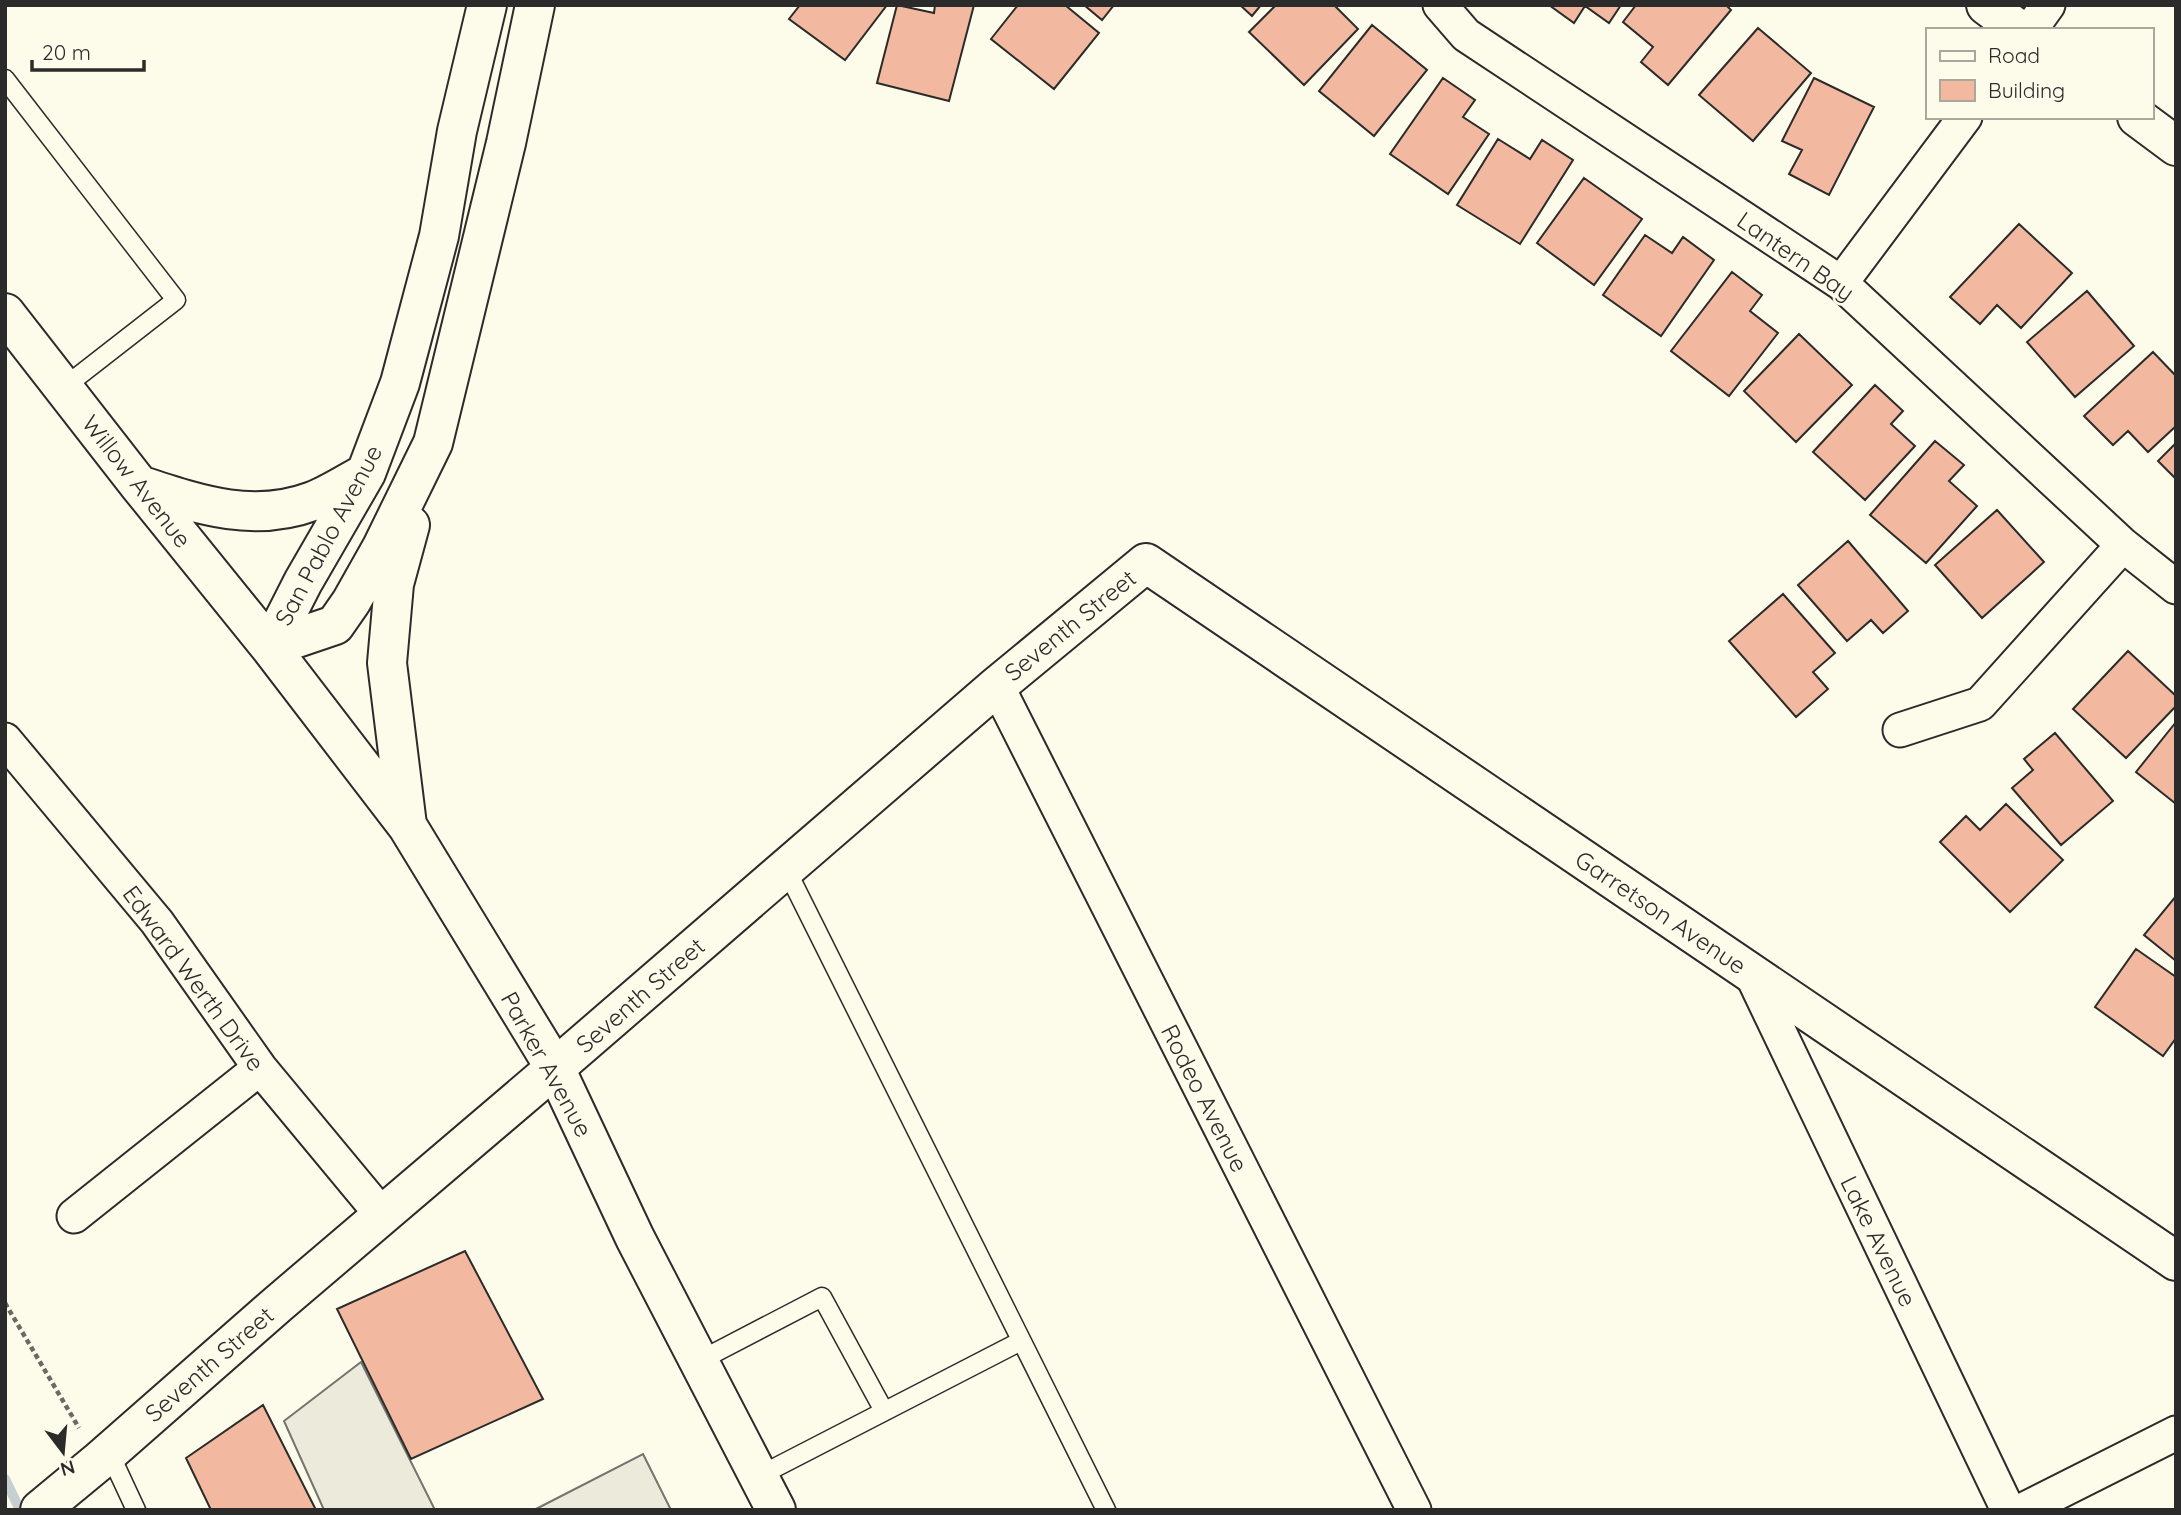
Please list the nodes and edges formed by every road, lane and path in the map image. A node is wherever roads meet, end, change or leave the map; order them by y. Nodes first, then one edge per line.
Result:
1 (487, 5) edge
2 (535, 5) edge
3 (1440, 5) edge
4 (1986, 5) edge
5 (2048, 5) edge
6 (2016, 28) edge
7 (2031, 28) edge
8 (5, 79) edge
9 (1964, 119) edge
10 (2140, 119) edge
11 (2176, 146) edge
12 (1841, 284) junction
13 (5, 313) edge
14 (63, 388) junction
15 (433, 443) junction
16 (366, 473) junction
17 (139, 485) junction
18 (2123, 545) junction
19 (1146, 563) joint
20 (2176, 587) edge
21 (270, 648) junction
22 (997, 686) junction
23 (1900, 730) dead end
24 (5, 740) edge
25 (408, 827) junction
26 (786, 869) junction
27 (1751, 973) junction
28 (260, 1068) junction
29 (555, 1069) junction
30 (74, 1216) dead end
31 (382, 1216) junction
32 (2176, 1261) edge
33 (5, 1303) edge
34 (1021, 1341) junction
35 (699, 1361) junction
36 (884, 1411) junction
37 (2176, 1433) edge
38 (93, 1465) junction
39 (759, 1476) junction
40 (40, 1510) edge
41 (136, 1510) edge
42 (776, 1510) edge
43 (1106, 1510) edge
44 (1414, 1510) edge
45 (2008, 1510) edge
46 (2023, 1510) edge

1 - 16 main road, San Pablo Avenue
2 - 15 main road, San Pablo Avenue
3 - 12 street, Lantern Bay
4 - 6 main road
5 - 7 street
8 - 14 lane
9 - 12 street
10 - 11 main road
12 - 18 street, Lantern Bay
13 - 14 main road, Willow Avenue
14 - 17 main road, Willow Avenue
15 - 21 main road, San Pablo Avenue
15 - 25 main road
16 - 17 main road
16 - 21 main road, San Pablo Avenue
17 - 21 main road, Willow Avenue
18 - 20 street, Lantern Bay
18 - 23 street
19 - 22 main road, Seventh Street
19 - 27 main road, Garretson Avenue
21 - 25 main road, Parker Avenue
22 - 26 main road, Seventh Street
22 - 44 street, Rodeo Avenue
24 - 28 street, Edward Werth Drive
25 - 29 main road, Parker Avenue
26 - 29 main road, Seventh Street
26 - 34 lane
27 - 32 main road, Garretson Avenue
27 - 45 street, Lake Avenue
28 - 30 street
28 - 31 street, Edward Werth Drive
29 - 31 main road, Seventh Street
29 - 35 main road, Parker Avenue
31 - 38 main road, Seventh Street
33 - 38 path
34 - 36 lane
34 - 43 lane
35 - 36 lane
35 - 39 main road, Parker Avenue
36 - 39 lane
37 - 46 street
38 - 40 main road, Seventh Street
38 - 41 lane
39 - 42 main road, Parker Avenue

